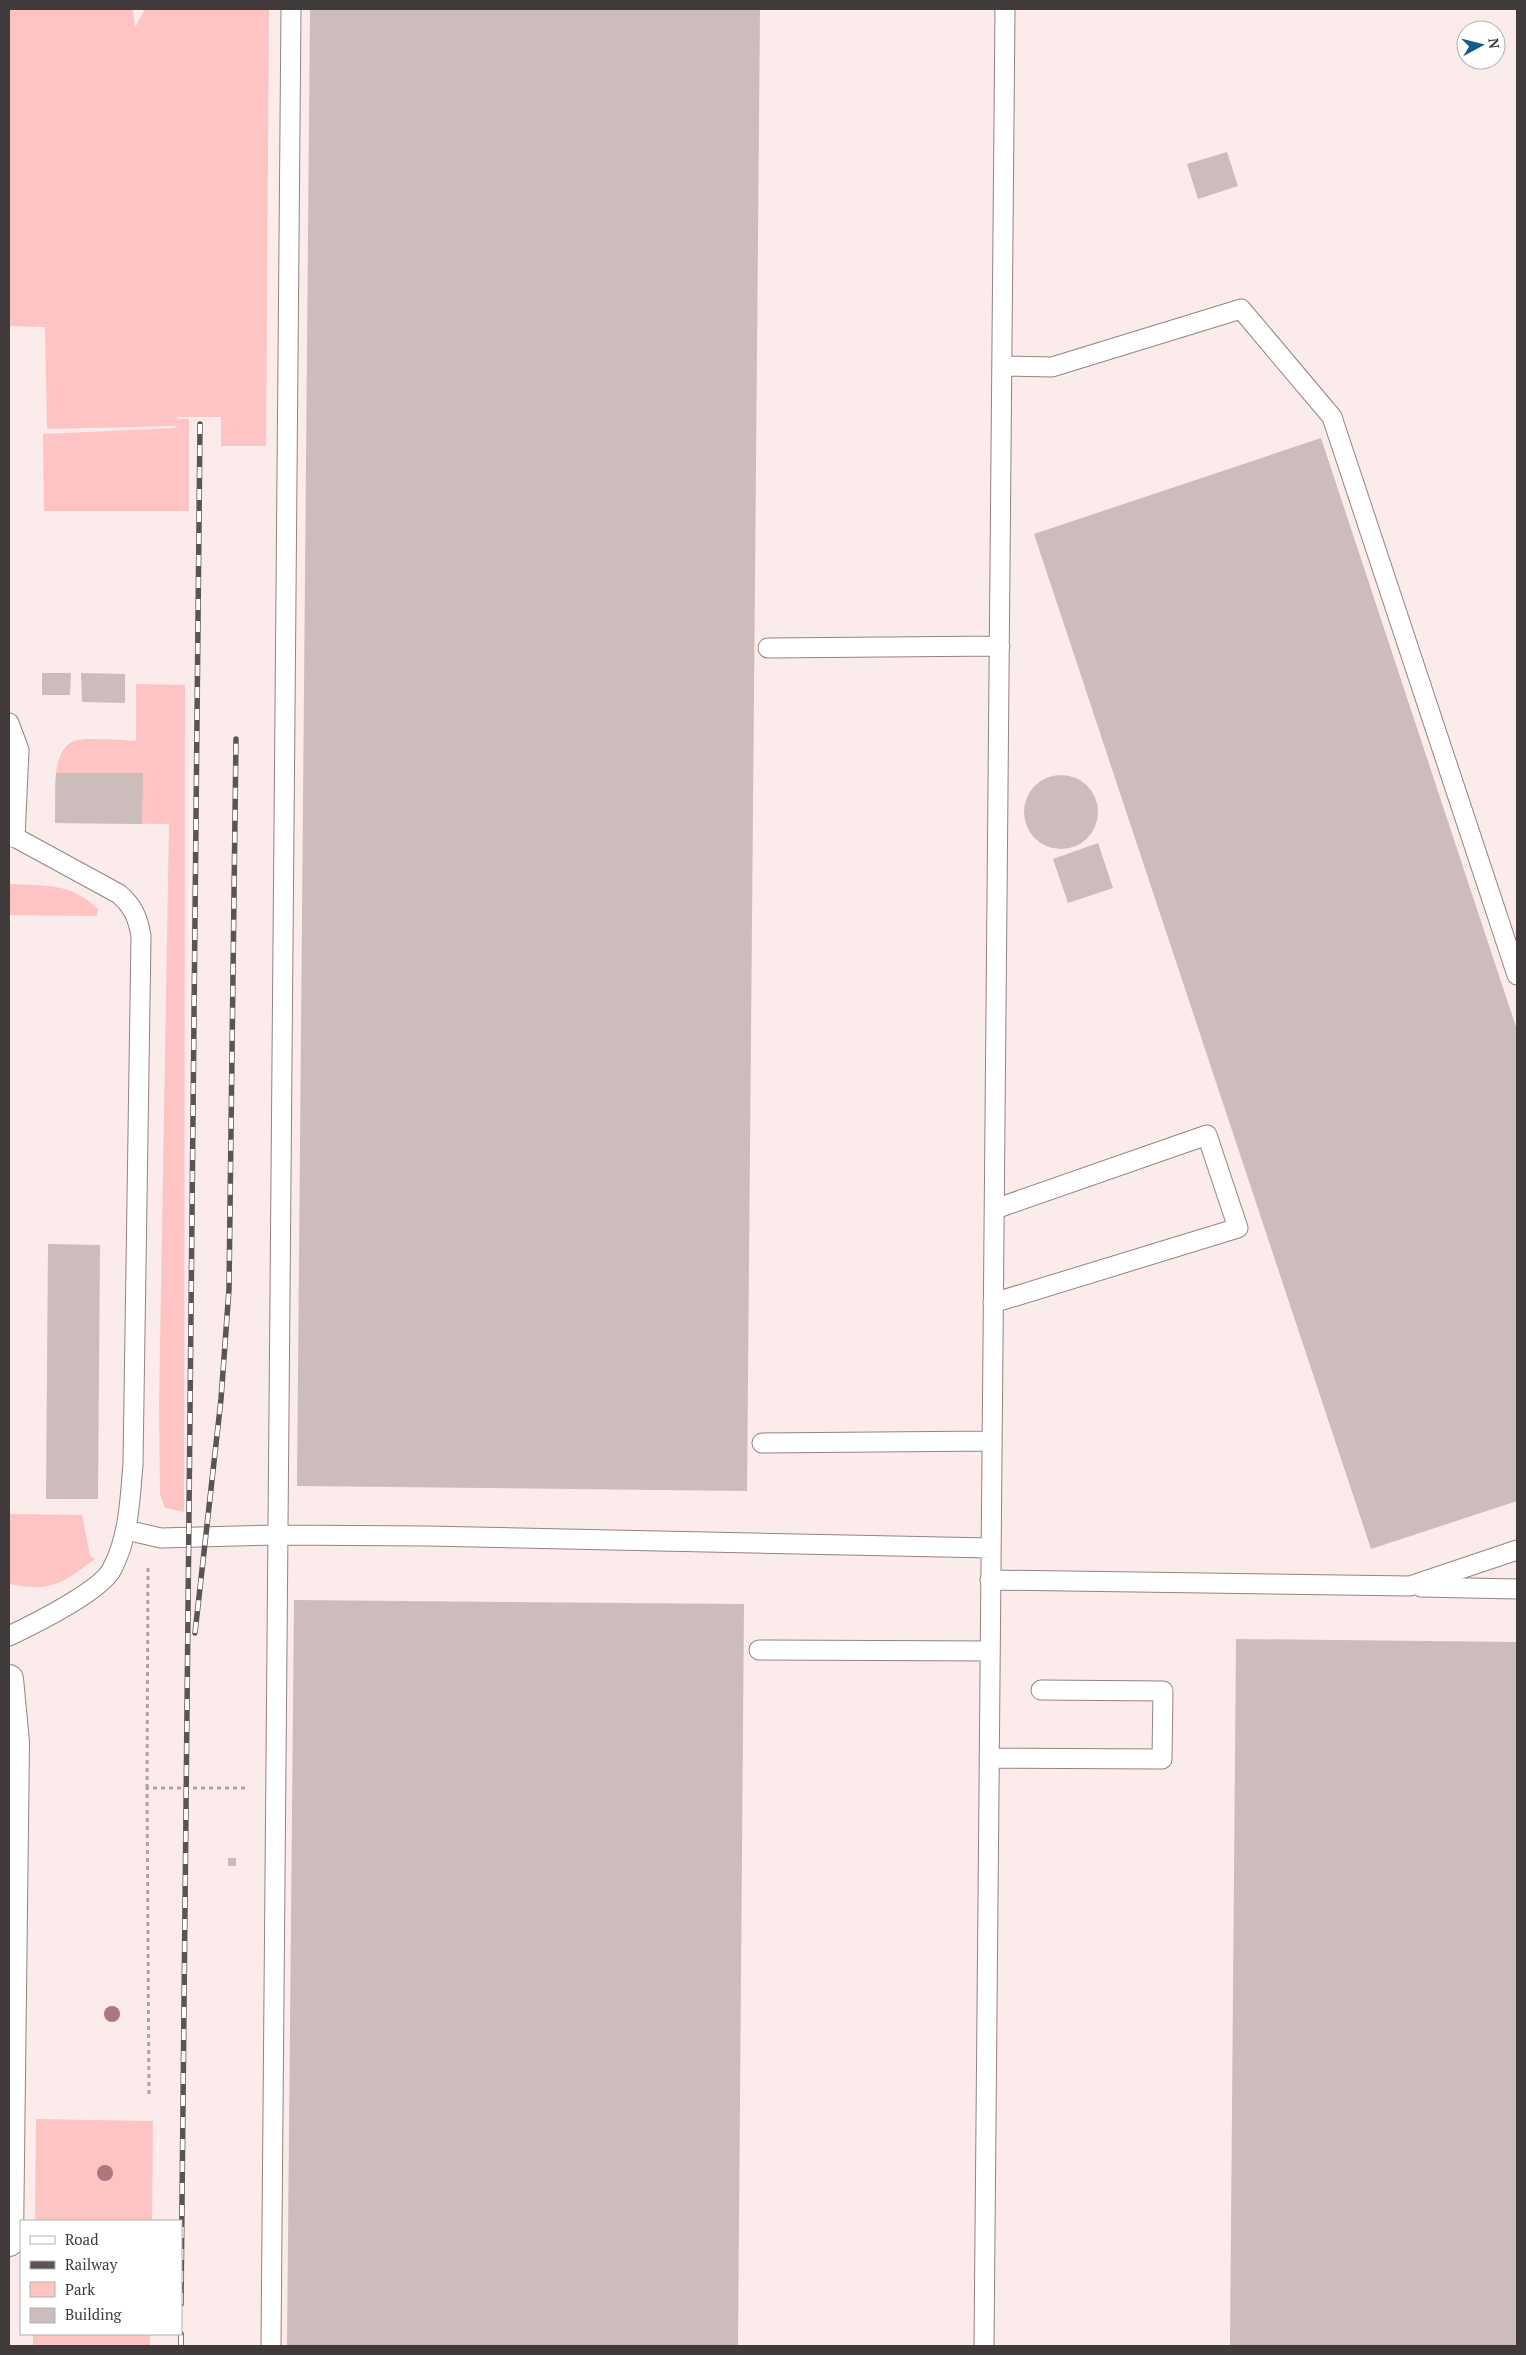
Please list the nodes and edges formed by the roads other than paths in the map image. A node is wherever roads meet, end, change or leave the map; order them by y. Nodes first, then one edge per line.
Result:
1 (291, 9) edge
2 (1005, 9) edge
3 (1002, 366) junction
4 (1000, 646) junction
5 (768, 648) dead end
6 (9, 723) edge
7 (12, 836) edge
8 (1517, 975) edge
9 (995, 1209) junction
10 (993, 1303) junction
11 (992, 1440) junction
12 (762, 1443) dead end
13 (126, 1530) junction
14 (278, 1535) junction
15 (991, 1548) junction
16 (1517, 1550) edge
17 (990, 1580) junction
18 (1410, 1586) junction
19 (1517, 1589) edge
20 (9, 1636) edge
21 (759, 1650) dead end
22 (990, 1651) junction
23 (9, 1679) edge
24 (1041, 1690) dead end
25 (989, 1758) junction
26 (9, 2242) edge
27 (271, 2346) edge
28 (984, 2346) edge

1 - 14 lane
2 - 3 lane
3 - 4 lane
3 - 8 lane
4 - 5 lane
4 - 9 lane
6 - 7 lane
7 - 13 lane
9 - 10 lane
9 - 10 lane
10 - 11 lane
11 - 12 lane
11 - 15 lane
13 - 14 lane
13 - 20 lane
14 - 15 lane
14 - 27 lane
15 - 17 lane
16 - 18 lane
17 - 18 lane
17 - 22 lane
18 - 19 lane
21 - 22 lane
22 - 25 lane
23 - 26 street
24 - 25 lane
25 - 28 lane

